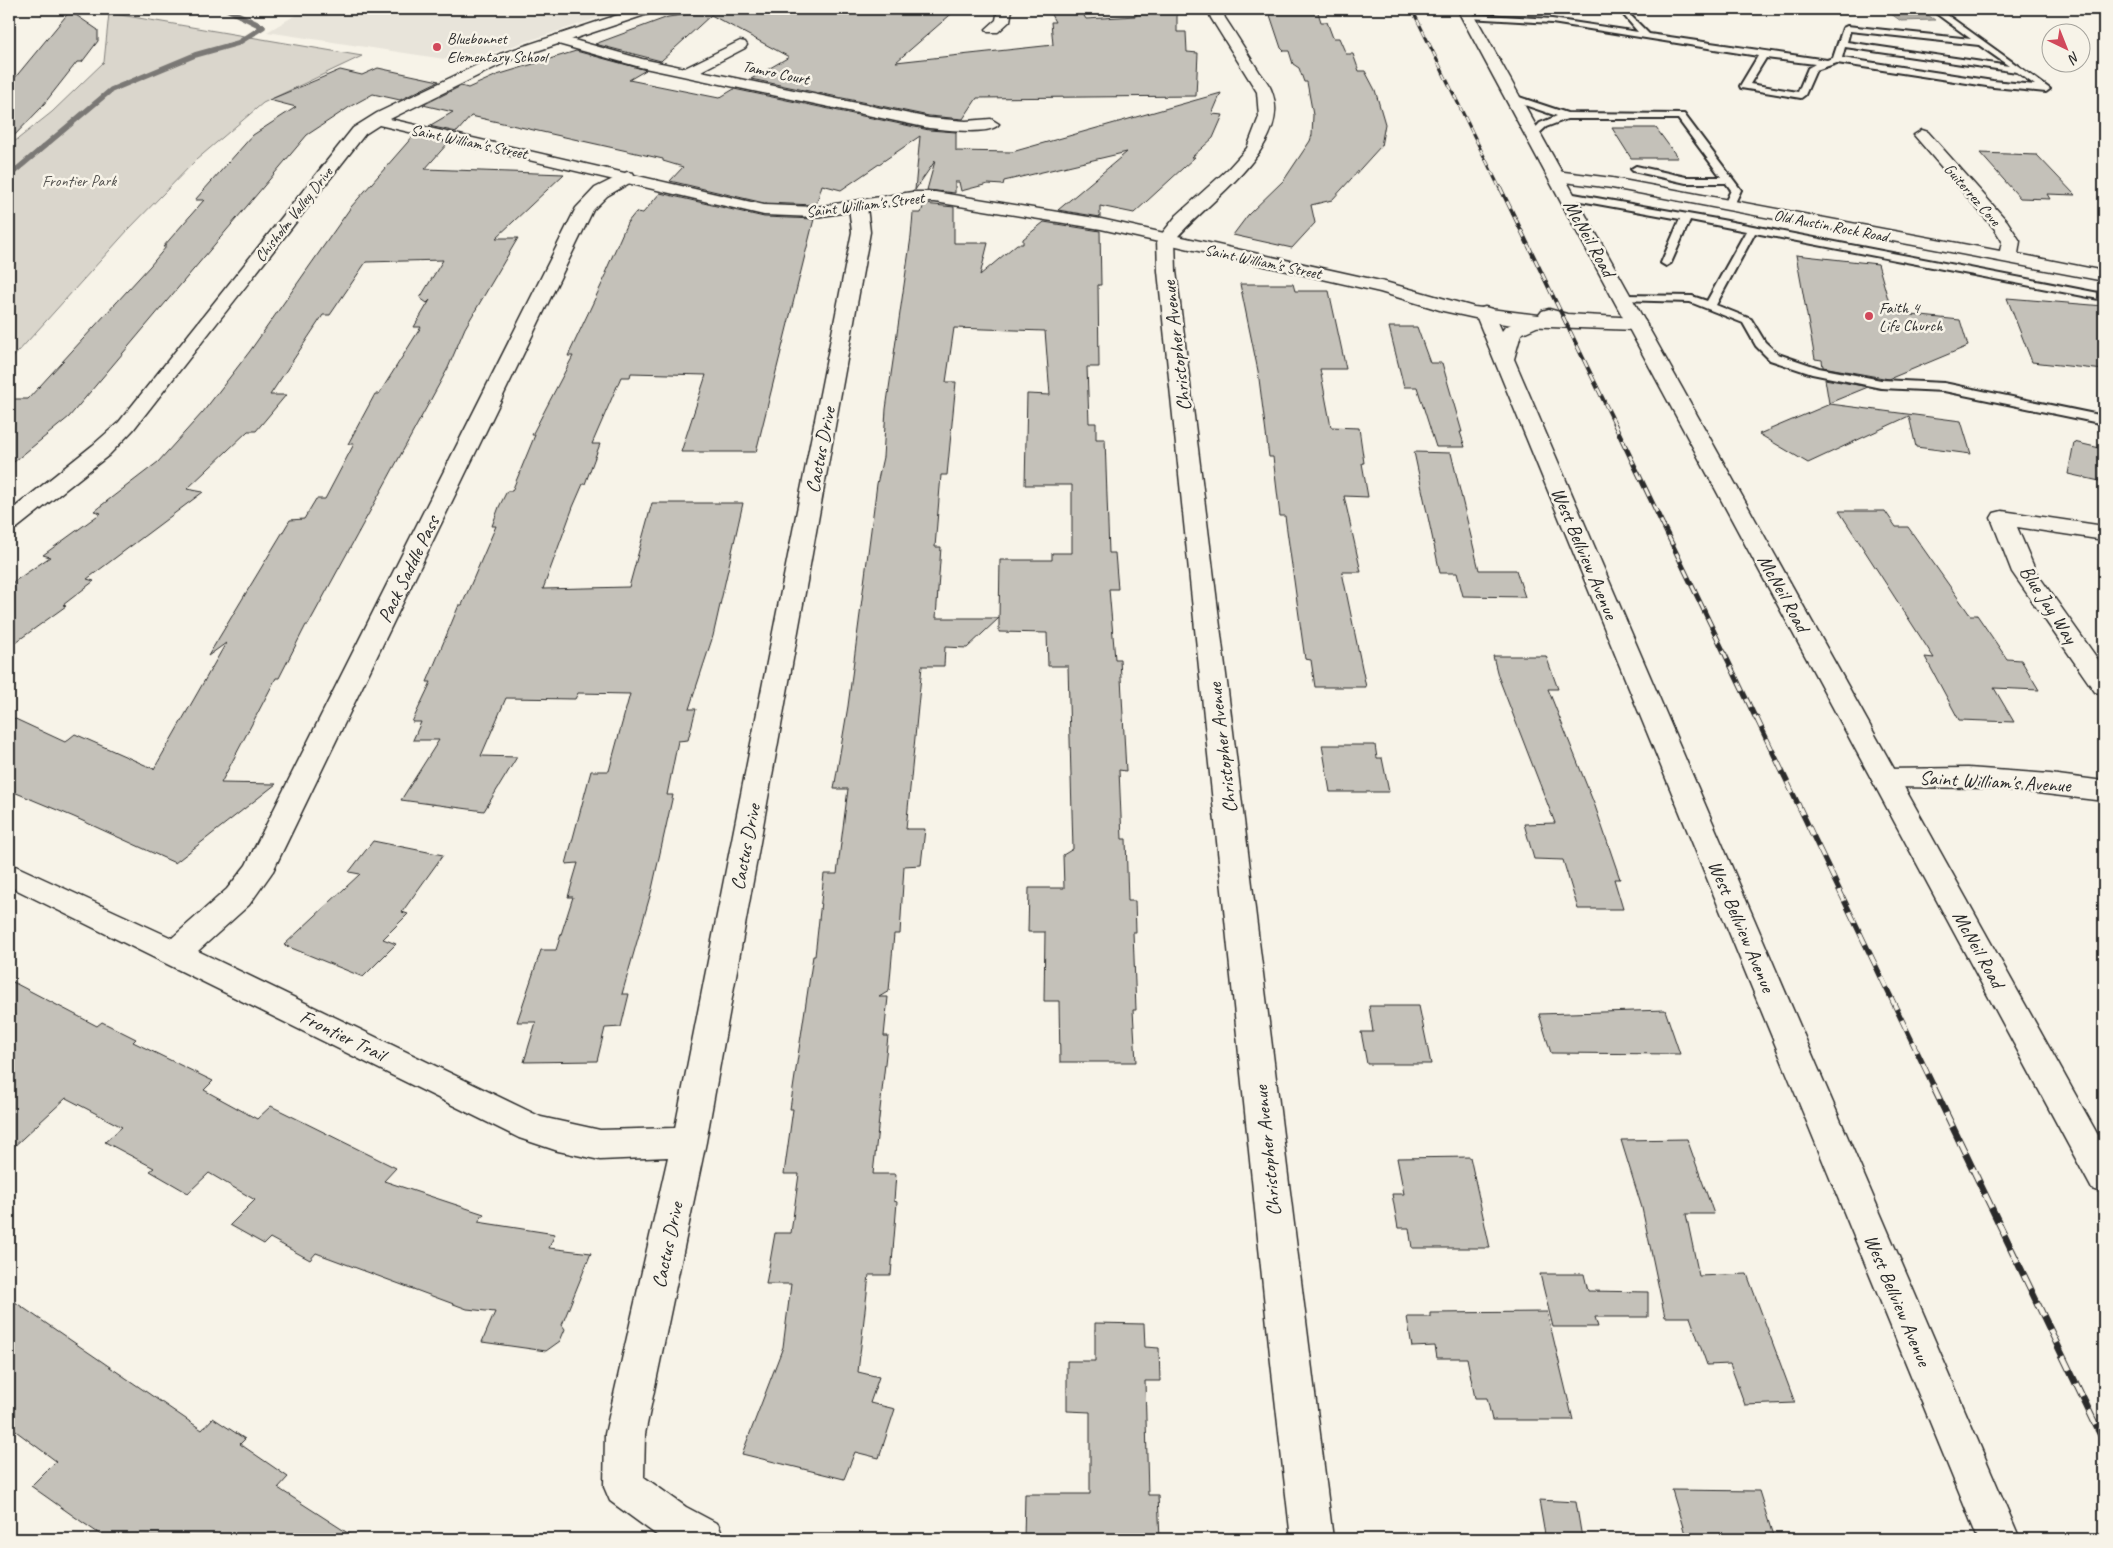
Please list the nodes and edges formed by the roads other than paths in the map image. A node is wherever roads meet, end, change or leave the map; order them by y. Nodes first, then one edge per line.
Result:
1 (649, 9) edge
2 (1005, 9) edge
3 (1215, 9) edge
4 (1934, 9) edge
5 (1625, 12) dead end
6 (1466, 13) edge
7 (993, 29) dead end
8 (1646, 36) junction
9 (556, 39) junction
10 (1982, 43) junction
11 (1842, 44) junction
12 (740, 45) dead end
13 (1766, 55) junction
14 (1837, 60) junction
15 (1827, 63) junction
16 (2020, 70) junction
17 (689, 72) junction
18 (1513, 98) junction
19 (1566, 116) junction
20 (376, 120) junction
21 (991, 124) dead end
22 (1534, 135) junction
23 (1922, 135) dead end
24 (1636, 169) dead end
25 (1556, 176) junction
26 (627, 177) junction
27 (1728, 180) junction
28 (1568, 196) junction
29 (1729, 205) junction
30 (858, 207) junction
31 (1686, 217) junction
32 (1752, 229) junction
33 (1166, 240) junction
34 (2008, 258) junction
35 (1666, 262) dead end
36 (2104, 276) edge
37 (1385, 288) junction
38 (2104, 297) edge
39 (1623, 298) junction
40 (1710, 306) junction
41 (1485, 313) junction
42 (1565, 320) junction
43 (1534, 321) junction
44 (1637, 324) junction
45 (1504, 359) junction
46 (2104, 420) edge
47 (9, 523) edge
48 (2104, 533) edge
49 (2104, 686) edge
50 (1885, 778) junction
51 (2104, 791) edge
52 (9, 874) edge
53 (175, 953) junction
54 (690, 1142) junction
55 (2104, 1178) edge
56 (703, 1539) edge
57 (1312, 1539) edge
58 (1999, 1539) edge

1 - 9 street, Chisholm Valley Drive
2 - 7 street
3 - 33 street
4 - 10 lane
5 - 8 lane
6 - 8 lane
6 - 18 street, McNeil Road
8 - 13 lane
9 - 17 street, Tamro Court
9 - 20 street, Chisholm Valley Drive
10 - 11 lane
10 - 16 lane
11 - 14 lane
11 - 16 lane
12 - 17 street
13 - 15 lane
13 - 15 lane
14 - 15 lane
14 - 16 lane
17 - 21 street, Tamro Court
18 - 19 lane
18 - 22 street, McNeil Road
19 - 22 lane
19 - 27 lane
20 - 26 street, Saint William's Street
20 - 47 street, Chisholm Valley Drive
22 - 25 street, McNeil Road
23 - 34 street, Guiterrez Cove
24 - 27 lane
25 - 28 street, McNeil Road
25 - 29 street, Old Austin Rock Road
26 - 30 street, Saint William's Street
26 - 53 street, Pack Saddle Pass
27 - 29 lane
28 - 31 lane
28 - 39 street, McNeil Road
29 - 34 street, Old Austin Rock Road
30 - 33 street, Saint William's Street
30 - 54 street, Cactus Drive
31 - 32 lane
31 - 35 lane
32 - 38 lane
32 - 40 lane
33 - 37 street, Saint William's Street
33 - 57 street, Christopher Avenue
34 - 36 street, Old Austin Rock Road
37 - 41 street, Saint William's Street
37 - 42 street, Saint William's Street
39 - 40 lane
39 - 44 street, McNeil Road
40 - 46 lane
41 - 43 street, Saint William's Street
41 - 45 street, West Bellview Avenue
42 - 43 street, Saint William's Street
42 - 44 street, Saint William's Street
43 - 45 street
44 - 50 street, McNeil Road
45 - 58 street, West Bellview Avenue
48 - 49 street, Blue Jay Way
50 - 51 street, Saint William's Avenue
50 - 55 street, McNeil Road
52 - 53 street, Frontier Trail
53 - 54 street, Frontier Trail
54 - 56 street, Cactus Drive

